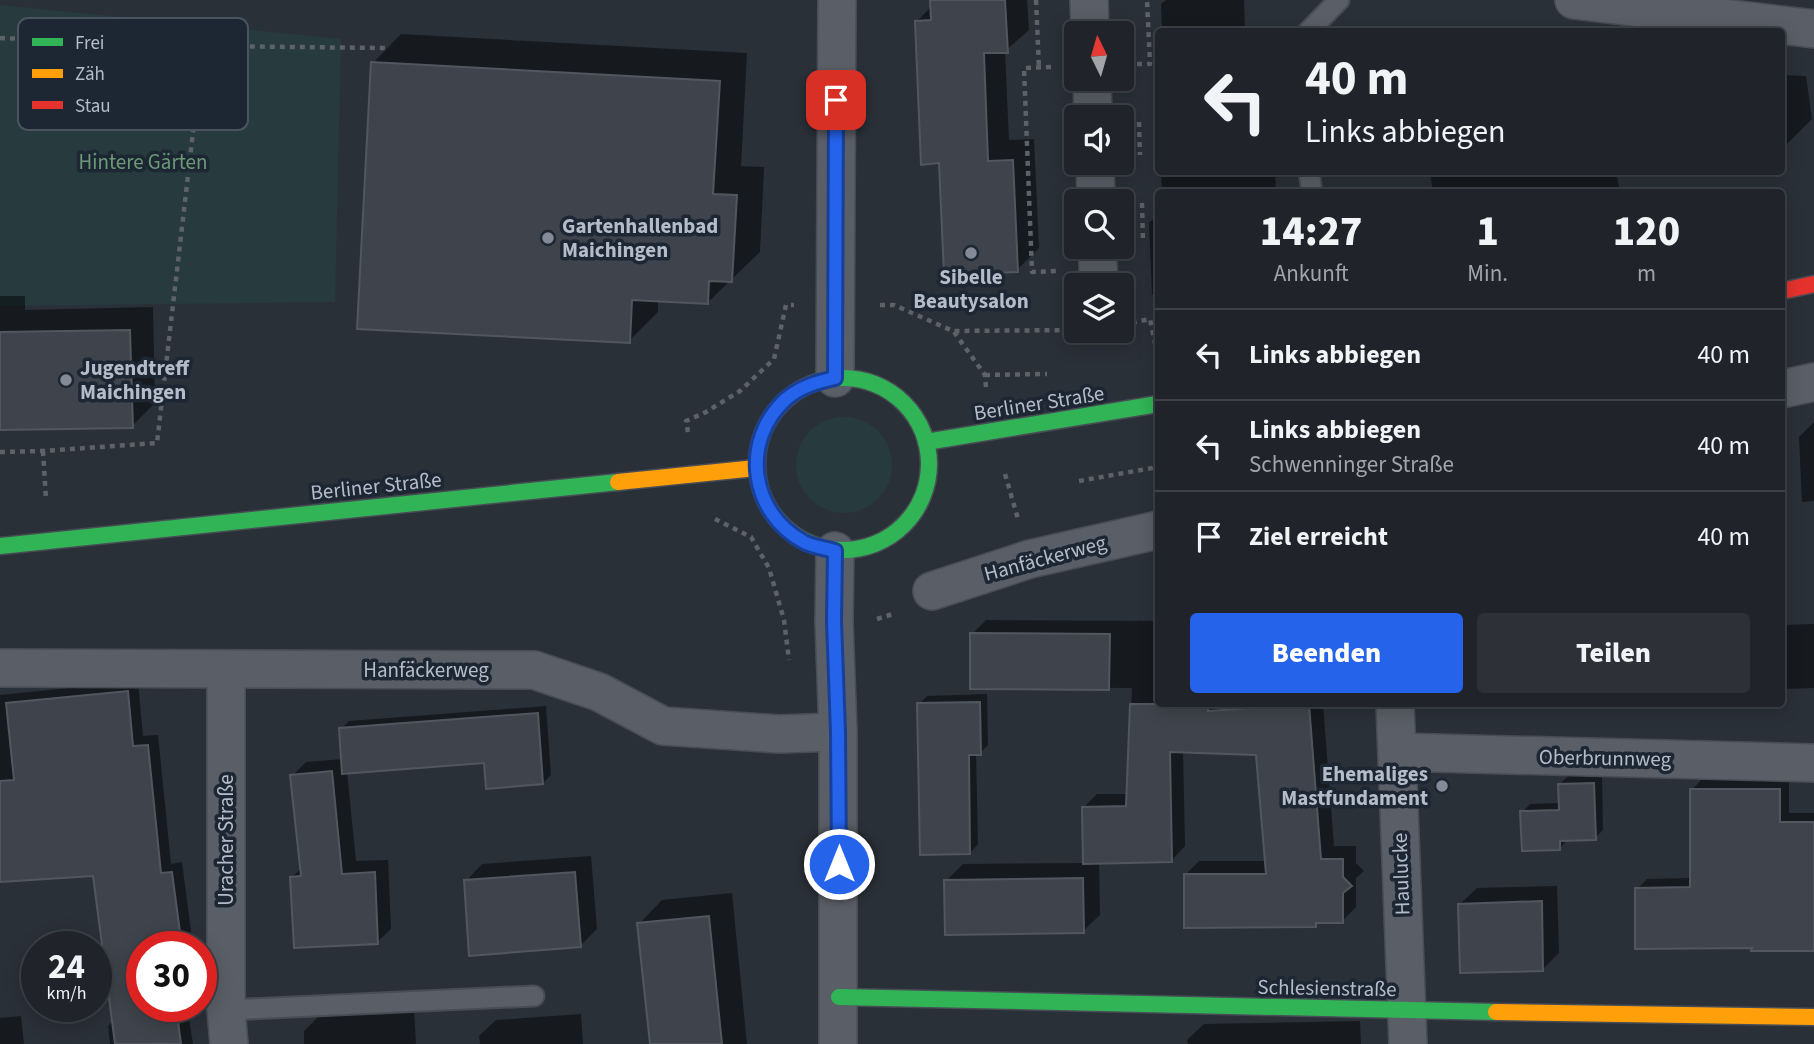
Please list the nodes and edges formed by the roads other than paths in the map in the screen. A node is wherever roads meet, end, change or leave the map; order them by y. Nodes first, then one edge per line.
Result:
1 (837, 0) edge
2 (1089, 0) edge
3 (1339, 0) edge
4 (1574, 0) edge
5 (1090, 21) edge
6 (1312, 28) edge
7 (1814, 29) edge
8 (1814, 284) edge
9 (1785, 290) edge
10 (835, 378) junction
11 (1814, 382) edge
12 (1785, 388) edge
13 (1155, 404) edge
14 (926, 442) junction
15 (755, 468) junction
16 (1155, 531) edge
17 (0, 546) edge
18 (835, 551) junction
19 (932, 591) dead end
20 (0, 668) edge
21 (226, 670) junction
22 (1395, 707) edge
23 (838, 732) junction
24 (1397, 752) junction
25 (1814, 763) edge
26 (534, 996) dead end
27 (839, 997) junction
28 (1814, 1017) edge
29 (228, 1027) edge
30 (1407, 1028) edge
31 (838, 1044) edge

1 - 10 street
2 - 5 street
3 - 6 lane
4 - 7 street
8 - 9 main road
10 - 14 main road
10 - 15 main road
11 - 12 street
13 - 14 main road, Berliner Straße
14 - 18 main road
15 - 17 main road, Berliner Straße
15 - 18 main road
16 - 19 street, Hanfäckerweg
18 - 23 street
20 - 21 street, Hanfäckerweg
21 - 23 street, Hanfäckerweg
21 - 29 street, Uracher Straße
22 - 24 street, Haulucke
23 - 27 street
24 - 25 street, Oberbrunnweg
24 - 30 street, Haulucke
26 - 29 lane, Uracher Straße
27 - 30 main road, Schlesienstraße
27 - 31 street
28 - 30 main road, Schlesienstraße

